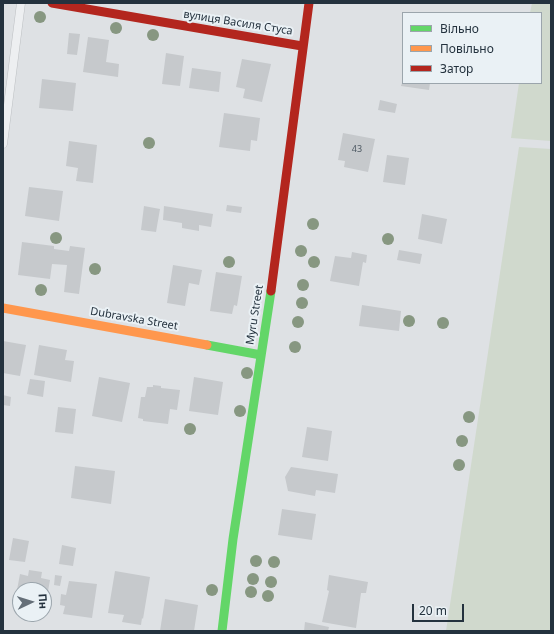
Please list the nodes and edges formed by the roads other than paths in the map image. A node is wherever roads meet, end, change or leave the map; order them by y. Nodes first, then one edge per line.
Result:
1 (21, 3) edge
2 (52, 3) edge
3 (309, 3) edge
4 (302, 46) junction
5 (3, 144) edge
6 (3, 308) edge
7 (261, 355) junction
8 (222, 631) edge

1 - 5 lane
2 - 4 street, вулиця Василя Стуса
3 - 4 street, Myru Street
4 - 7 street, Myru Street
6 - 7 street, Dubravska Street
7 - 8 street, Myru Street

